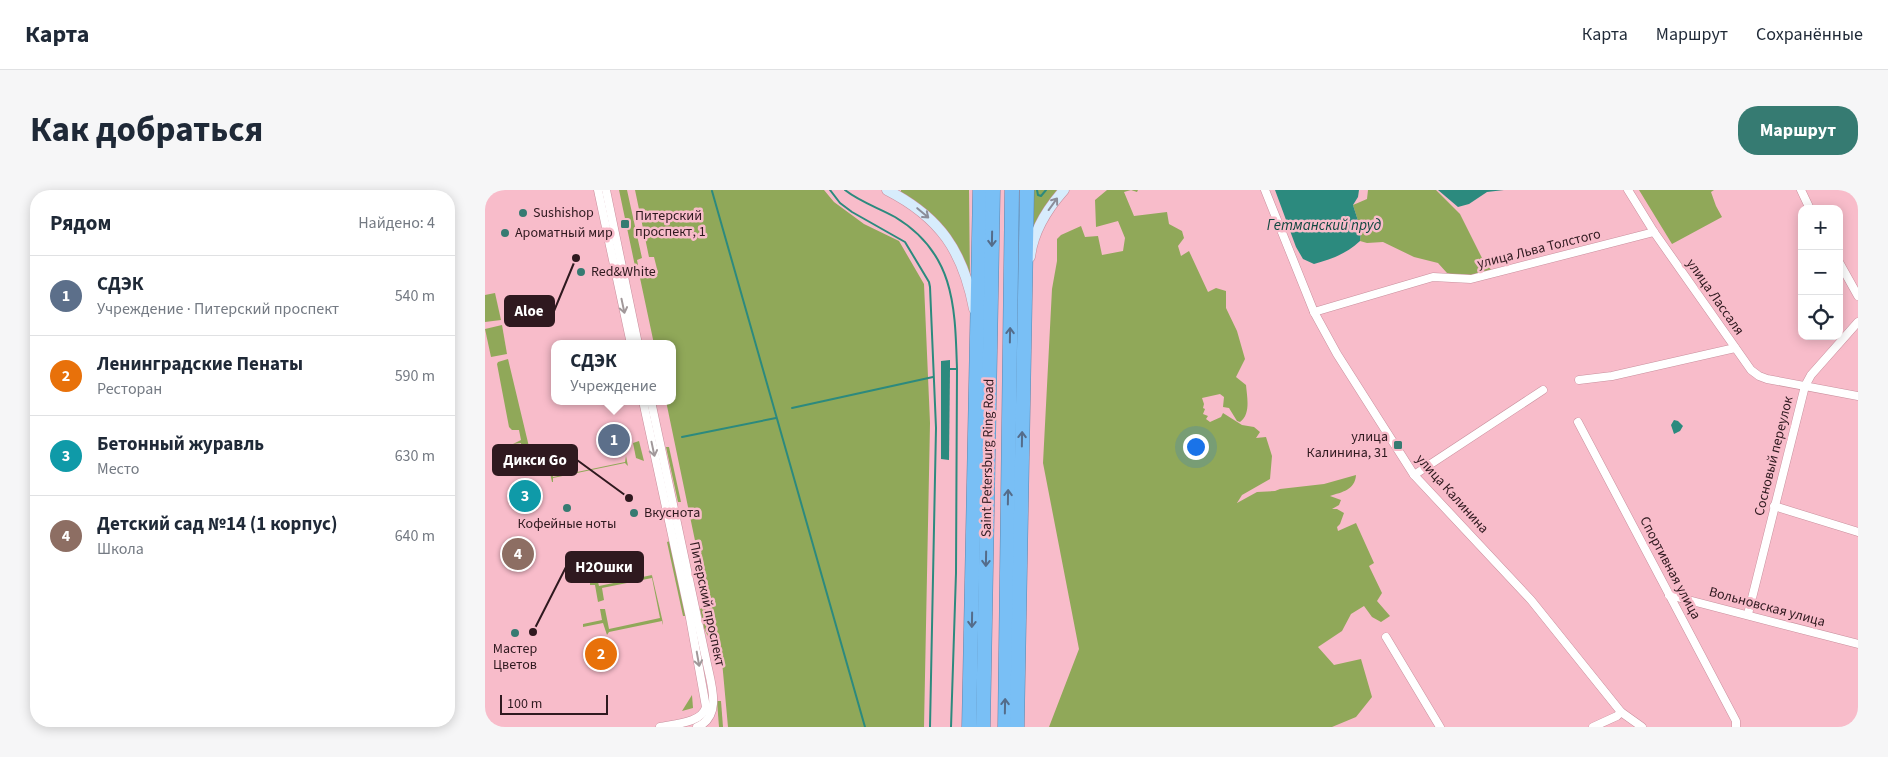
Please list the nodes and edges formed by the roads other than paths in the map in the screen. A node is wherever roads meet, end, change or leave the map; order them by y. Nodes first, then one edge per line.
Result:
1 (599, 190) edge
2 (606, 190) edge
3 (887, 190) edge
4 (980, 190) edge
5 (993, 190) edge
6 (1012, 190) edge
7 (1027, 190) edge
8 (1064, 190) edge
9 (1265, 190) edge
10 (1628, 190) edge
11 (1801, 190) edge
12 (1808, 205) edge
13 (1655, 232) junction
14 (1843, 269) edge
15 (1858, 296) edge
16 (1314, 312) junction
17 (1023, 318) junction
18 (1858, 322) edge
19 (630, 340) edge
20 (638, 340) edge
21 (978, 340) junction
22 (1735, 348) junction
23 (1579, 380) dead end
24 (1805, 386) junction
25 (1543, 390) dead end
26 (1858, 396) edge
27 (644, 405) edge
28 (652, 405) edge
29 (1579, 422) dead end
30 (1414, 475) junction
31 (1774, 506) junction
32 (1858, 532) edge
33 (1020, 540) junction
34 (1669, 595) junction
35 (1748, 614) junction
36 (1386, 637) dead end
37 (1858, 644) edge
38 (1005, 686) junction
39 (1621, 712) junction
40 (660, 727) edge
41 (697, 727) edge
42 (969, 727) edge
43 (983, 727) edge
44 (1005, 727) edge
45 (1017, 727) edge
46 (1440, 727) edge
47 (1593, 727) edge
48 (1642, 727) edge
49 (1736, 727) edge

1 -> 19 street
2 - 20 street
3 -> 21 main road
4 - 21 highway
5 -> 43 highway, Saint Petersburg Ring Road
38 -> 6 highway, Saint Petersburg Ring Road
7 - 17 highway
17 -> 8 main road
9 - 16 street, улица Калинина
10 - 13 street, улица Лассаля
11 - 12 street
13 - 16 street, улица Льва Толстого
13 - 22 street, улица Лассаля
14 - 15 street
16 - 30 street, улица Калинина
33 -> 17 highway
18 - 24 street, Сосновый переулок
21 -> 42 highway
22 - 23 street
22 - 24 street, улица Лассаля
24 - 26 street, улица Лассаля
24 - 31 street, Сосновый переулок
25 - 30 street
27 -> 40 street, Питерский проспект
28 - 41 street, Питерский проспект
29 - 34 street, Спортивная улица
30 - 39 street, улица Калинина
31 - 32 street
31 - 35 street, Сосновый переулок
33 - 38 highway
33 - 45 highway
34 - 35 street, Вольновская улица
34 - 49 street, Спортивная улица
35 - 37 street, Вольновская улица
36 - 46 street
44 -> 38 highway, Saint Petersburg Ring Road
39 - 47 street
39 - 48 street, улица Калинина

